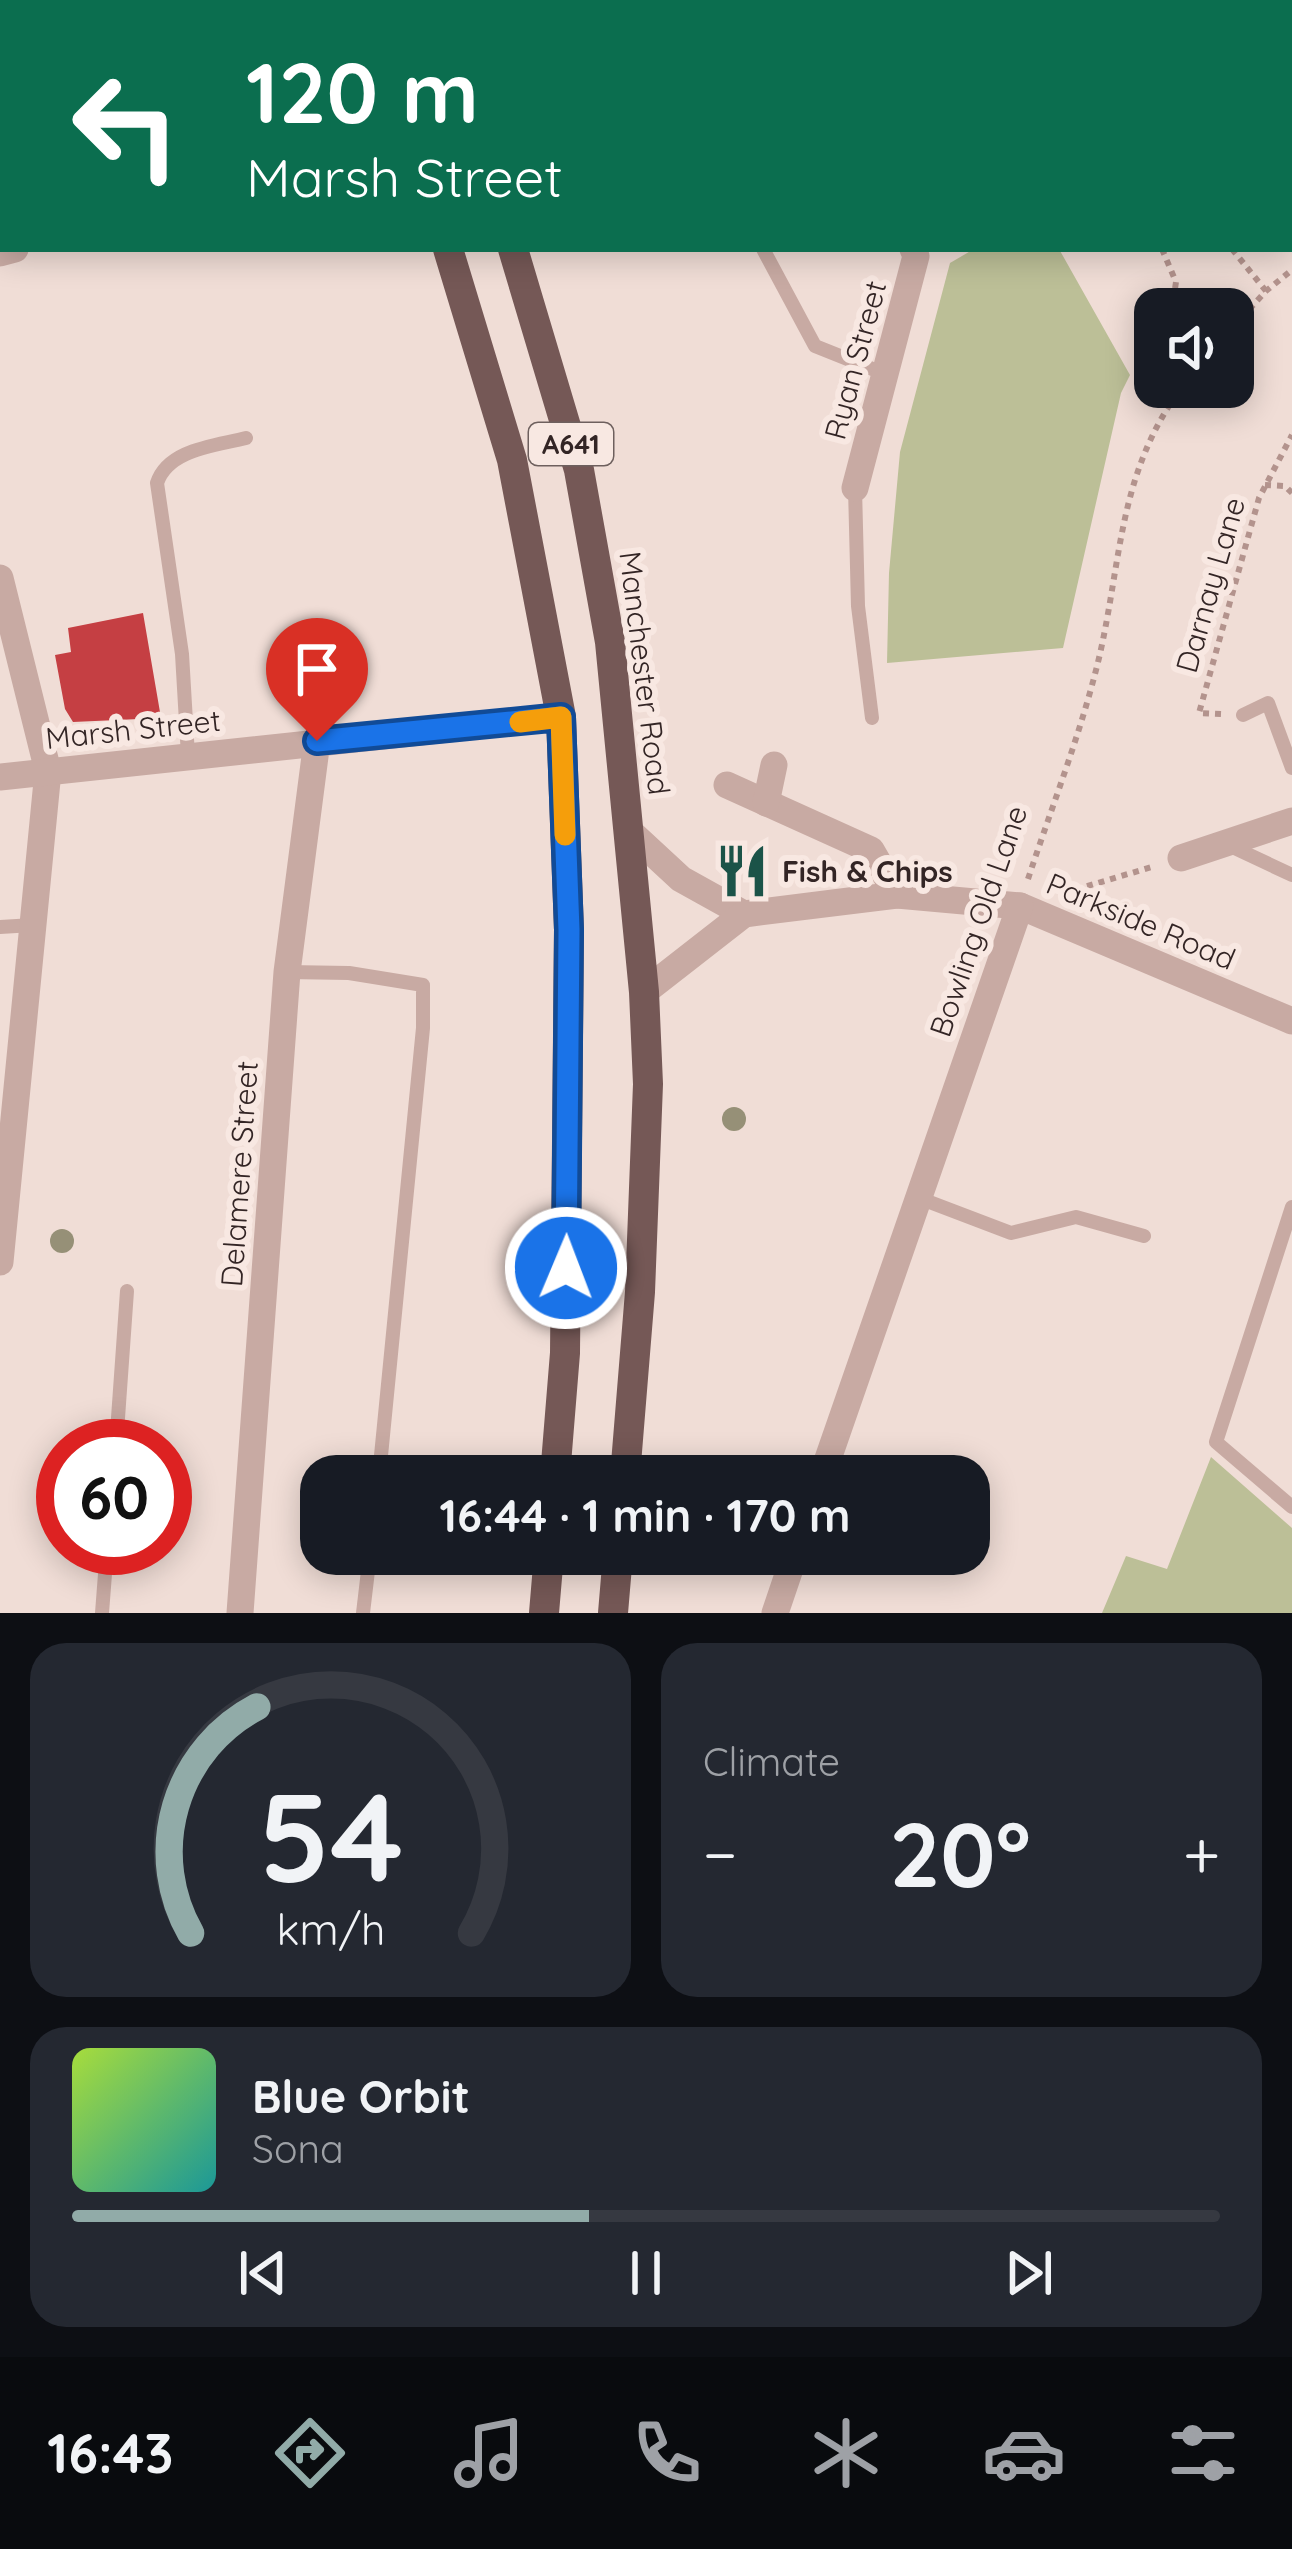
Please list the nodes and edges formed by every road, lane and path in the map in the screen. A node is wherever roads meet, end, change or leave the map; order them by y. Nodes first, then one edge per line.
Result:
1 (449, 252) edge
2 (514, 252) edge
3 (765, 252) edge
4 (920, 252) edge
5 (1163, 252) edge
6 (1234, 252) edge
7 (1292, 270) edge
8 (1175, 288) edge
9 (1266, 290) junction
10 (1254, 303) edge
11 (885, 374) junction
12 (1166, 408) edge
13 (1292, 435) edge
14 (246, 438) dead end
15 (1289, 482) edge
16 (1265, 485) junction
17 (855, 488) joint
18 (1292, 494) edge
19 (0, 578) edge
20 (6, 626) edge
21 (1243, 715) joint
22 (561, 717) junction
23 (872, 718) dead end
24 (317, 741) junction
25 (188, 756) junction
26 (774, 765) dead end
27 (1292, 768) edge
28 (48, 771) junction
29 (0, 777) edge
30 (728, 785) dead end
31 (766, 803) junction
32 (1292, 820) edge
33 (628, 830) junction
34 (1224, 843) junction
35 (1181, 858) joint
36 (1292, 875) edge
37 (897, 895) junction
38 (1020, 906) junction
39 (744, 914) junction
40 (33, 925) junction
41 (0, 927) edge
42 (287, 972) junction
43 (644, 992) junction
44 (1292, 1021) edge
45 (919, 1198) junction
46 (1292, 1207) edge
47 (1144, 1236) dead end
48 (0, 1262) edge
49 (128, 1291) dead end
50 (118, 1419) edge
51 (382, 1455) edge
52 (557, 1455) edge
53 (627, 1455) edge
54 (829, 1455) edge
55 (1292, 1508) edge
56 (105, 1575) edge
57 (368, 1575) edge
58 (547, 1575) edge
59 (616, 1575) edge
60 (788, 1575) edge
61 (102, 1613) edge
62 (240, 1613) edge
63 (363, 1613) edge
64 (544, 1613) edge
65 (613, 1613) edge
66 (775, 1613) edge

1 - 22 main road, A641
2 - 33 main road, Manchester Road / A641
3 - 11 lane
4 - 11 street, Ryan Street
5 - 8 path
6 - 9 path
7 - 9 path
9 - 10 path
11 - 17 street, Ryan Street
12 - 38 path, Bowling Old Lane
13 - 16 path, Darnay Lane
14 - 25 lane
15 - 16 path
15 - 18 path
16 - 21 path, Darnay Lane
17 - 23 lane
19 - 20 street
20 - 28 street
21 - 27 lane
22 - 24 street, Marsh Street
22 - 52 main road, A641
24 - 25 street, Marsh Street
24 - 42 street, Delamere Street
25 - 28 street, Marsh Street
26 - 31 street
28 - 29 street, Marsh Street
28 - 40 street
30 - 31 street
31 - 37 street
32 - 34 street
33 - 39 street
33 - 43 main road, Manchester Road / A641
34 - 35 street
34 - 36 lane
35 - 38 path
37 - 38 street, Parkside Road
37 - 39 street, Parkside Road
38 - 44 street, Parkside Road
38 - 45 street, Bowling Old Lane
39 - 43 street
40 - 41 lane
40 - 48 street
42 - 51 lane
42 - 62 street, Delamere Street
43 - 53 main road, Manchester Road / A641
45 - 47 lane
45 - 54 street, Bowling Old Lane
46 - 55 lane
49 - 50 lane
56 - 61 lane
57 - 63 lane
58 - 64 main road
59 - 65 main road
60 - 66 street

